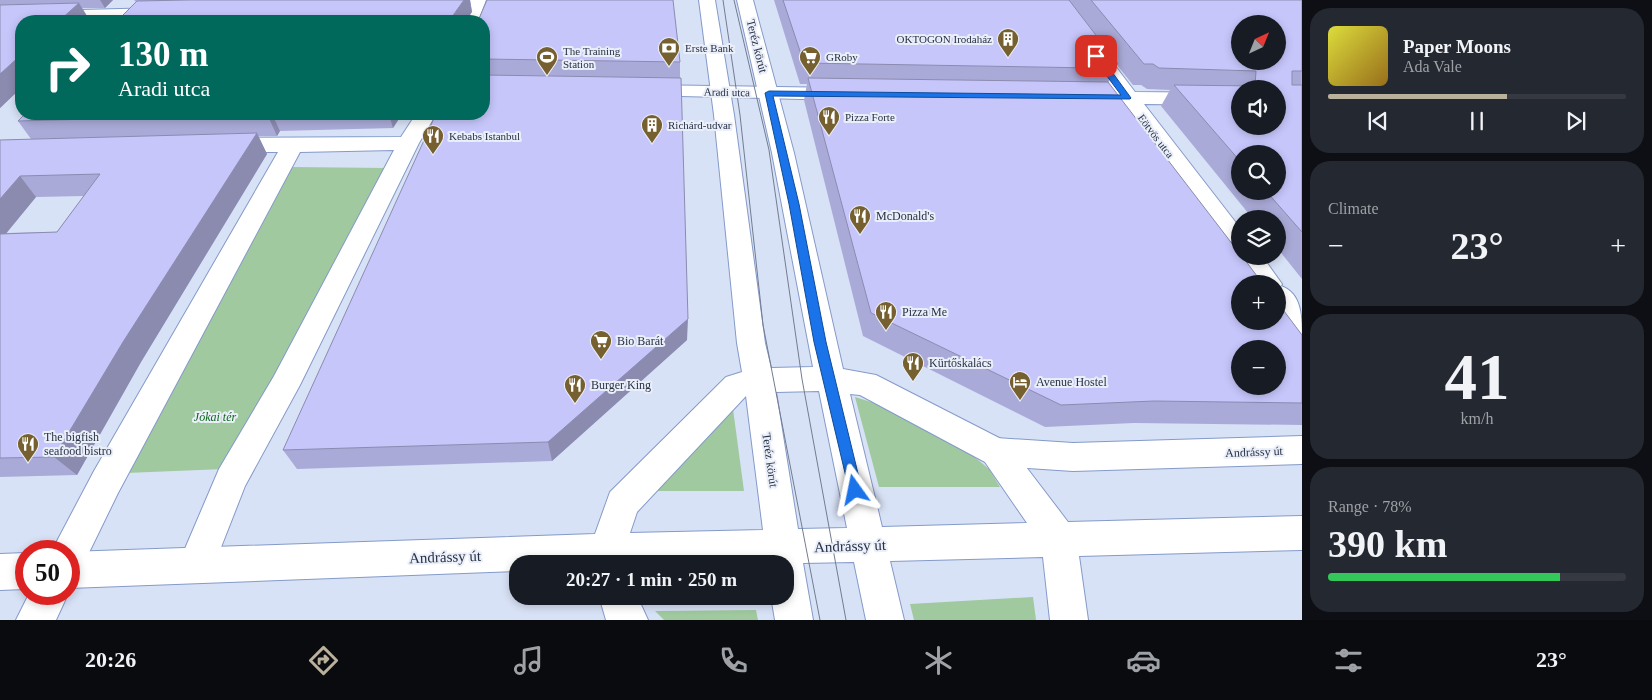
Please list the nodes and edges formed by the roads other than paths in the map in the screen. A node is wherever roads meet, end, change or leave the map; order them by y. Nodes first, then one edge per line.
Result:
1 (707, 0) edge
2 (746, 0) edge
3 (1056, 0) edge
4 (455, 7) edge
5 (474, 9) edge
6 (178, 13) edge
7 (89, 15) edge
8 (0, 17) edge
9 (15, 17) edge
10 (629, 90) edge
11 (721, 92) junction
12 (769, 93) junction
13 (859, 94) edge
14 (1060, 97) edge
15 (1127, 98) junction
16 (1231, 99) edge
17 (422, 120) edge
18 (408, 142) junction
19 (206, 146) edge
20 (293, 146) junction
21 (1231, 234) edge
22 (1286, 306) edge
23 (1302, 327) edge
24 (831, 379) junction
25 (759, 380) junction
26 (1302, 450) edge
27 (996, 452) junction
28 (1302, 534) edge
29 (1059, 539) junction
30 (77, 540) edge
31 (867, 545) junction
32 (609, 555) edge
33 (783, 555) edge
34 (794, 557) edge
35 (509, 560) edge
36 (196, 565) junction
37 (80, 570) edge
38 (15, 571) edge
39 (0, 572) edge
40 (43, 605) edge
41 (620, 605) edge
42 (792, 605) edge
43 (35, 620) edge
44 (629, 620) edge
45 (794, 620) edge
46 (885, 620) edge
47 (1068, 620) edge

1 - 11 main road, Teréz körút
2 - 12 main road, Teréz körút
3 - 15 main road, Eötvös utca
4 - 5 main road
6 - 7 main road
8 - 9 main road
10 - 11 main road, Aradi utca
11 - 12 main road, Aradi utca
11 - 25 main road, Teréz körút
12 - 13 main road, Aradi utca
12 - 24 main road, Teréz körút
14 - 15 main road
15 - 16 main road
15 - 21 main road, Eötvös utca
17 - 18 main road
18 - 20 main road
18 - 36 main road
19 - 20 main road
20 - 30 main road
22 - 23 main road
24 - 25 main road
24 - 27 main road
24 - 31 main road, Teréz körút
25 - 32 main road
25 - 33 main road, Teréz körút
26 - 27 main road, Andrássy út
27 - 29 main road
28 - 29 main road, Andrássy út
29 - 31 main road, Andrássy út
29 - 47 main road
31 - 34 main road, Andrássy út
31 - 46 main road, Teréz körút
35 - 36 main road, Andrássy út
36 - 37 main road, Andrássy út
38 - 39 main road
40 - 43 main road
41 - 44 main road
42 - 45 main road, Teréz körút

